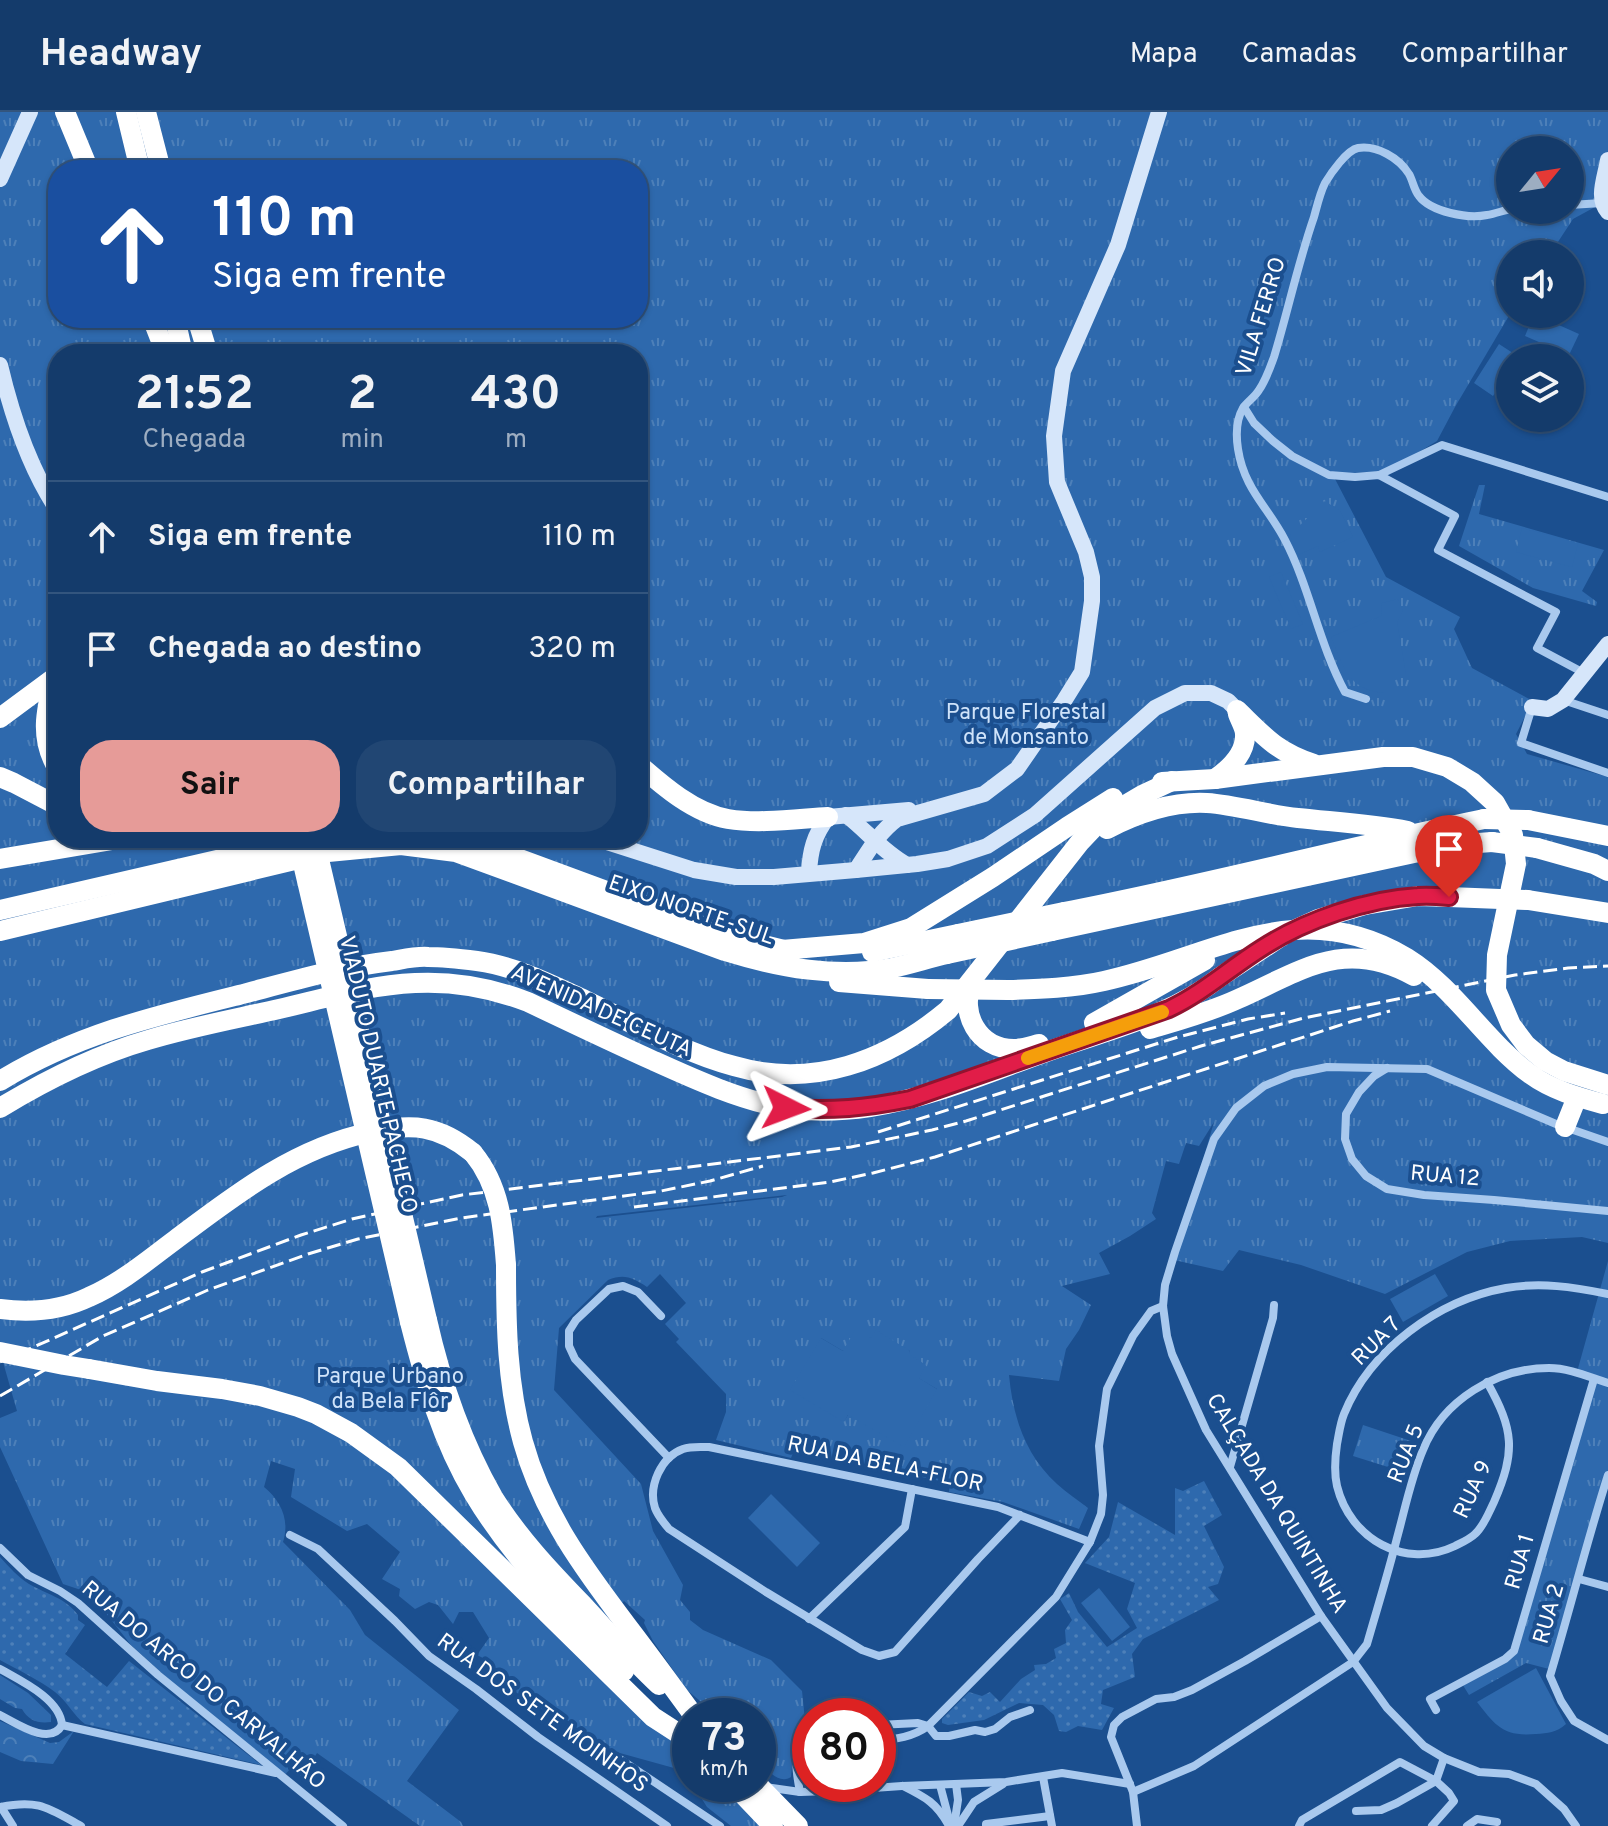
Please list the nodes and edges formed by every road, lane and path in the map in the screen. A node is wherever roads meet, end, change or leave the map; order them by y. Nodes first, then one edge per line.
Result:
1 (30, 112) edge
2 (65, 112) edge
3 (126, 112) edge
4 (146, 112) edge
5 (1159, 112) edge
6 (85, 160) edge
7 (138, 160) edge
8 (158, 160) edge
9 (1608, 160) edge
10 (0, 179) edge
11 (1584, 206) edge
12 (1605, 208) edge
13 (1496, 213) edge
14 (0, 365) edge
15 (1244, 407) junction
16 (1379, 475) junction
17 (48, 492) edge
18 (1608, 497) edge
19 (1608, 644) edge
20 (1584, 673) junction
21 (48, 683) edge
22 (1366, 699) dead end
23 (1563, 700) junction
24 (48, 705) edge
25 (1532, 707) joint
26 (1237, 710) junction
27 (1608, 715) edge
28 (1, 717) edge
29 (48, 746) edge
30 (1317, 766) junction
31 (648, 773) edge
32 (1608, 773) edge
33 (0, 777) edge
34 (1215, 779) junction
35 (1172, 781) junction
36 (48, 801) edge
37 (940, 808) junction
38 (837, 816) junction
39 (1416, 833) junction
40 (1608, 836) edge
41 (875, 841) junction
42 (1080, 842) junction
43 (65, 848) edge
44 (295, 848) edge
45 (300, 848) edge
46 (313, 848) edge
47 (325, 848) edge
48 (425, 848) edge
49 (490, 848) edge
50 (625, 848) edge
51 (0, 859) edge
52 (908, 865) junction
53 (856, 870) junction
54 (1608, 871) edge
55 (809, 873) junction
56 (0, 910) edge
57 (1608, 913) edge
58 (0, 931) edge
59 (1252, 935) junction
60 (784, 958) junction
61 (1220, 977) junction
62 (537, 978) junction
63 (974, 978) junction
64 (528, 1002) junction
65 (1094, 1023) junction
66 (1486, 1032) junction
67 (699, 1055) junction
68 (1387, 1068) junction
69 (690, 1077) junction
70 (0, 1081) edge
71 (958, 1084) junction
72 (1605, 1094) edge
73 (1577, 1097) junction
74 (0, 1108) edge
75 (1565, 1127) junction
76 (1608, 1142) edge
77 (1608, 1211) edge
78 (1608, 1294) edge
79 (1274, 1305) dead end
80 (1163, 1306) junction
81 (0, 1309) edge
82 (661, 1316) dead end
83 (419, 1321) junction
84 (0, 1352) edge
85 (1594, 1379) junction
86 (1487, 1382) junction
87 (1608, 1383) edge
88 (669, 1458) junction
89 (1230, 1467) junction
90 (1608, 1475) edge
91 (912, 1489) junction
92 (1020, 1515) junction
93 (290, 1535) dead end
94 (1090, 1542) junction
95 (0, 1548) edge
96 (1394, 1550) junction
97 (1579, 1579) junction
98 (1608, 1587) edge
99 (1321, 1616) junction
100 (809, 1619) junction
101 (1353, 1662) junction
102 (0, 1669) edge
103 (673, 1698) edge
104 (679, 1698) edge
105 (1030, 1710) dead end
106 (1436, 1710) dead end
107 (0, 1715) edge
108 (672, 1721) edge
109 (896, 1724) edge
110 (62, 1725) junction
111 (928, 1726) junction
112 (672, 1729) edge
113 (896, 1739) edge
114 (1608, 1740) edge
115 (614, 1755) dead end
116 (1444, 1758) junction
117 (280, 1774) junction
118 (1043, 1777) junction
119 (1436, 1781) junction
120 (1006, 1782) junction
121 (956, 1784) junction
122 (940, 1785) junction
123 (896, 1786) edge
124 (902, 1786) junction
125 (1131, 1788) junction
126 (750, 1802) edge
127 (775, 1802) edge
128 (1, 1807) edge
129 (1356, 1811) dead end
130 (1050, 1816) junction
131 (1497, 1822) dead end
132 (1301, 1823) edge
133 (986, 1825) edge
134 (13, 1826) edge
135 (81, 1826) edge
136 (343, 1826) edge
137 (667, 1826) edge
138 (720, 1826) edge
139 (773, 1826) edge
140 (798, 1826) edge
141 (953, 1826) edge
142 (1052, 1826) edge
143 (1137, 1826) edge
144 (1432, 1826) edge
145 (1467, 1826) edge
146 (1576, 1826) edge

1 - 10 main road
2 - 6 highway
3 - 7 highway
4 - 8 highway
5 - 37 main road
9 - 12 main road
11 - 12 street
13 - 15 street, VILA FERRO
14 - 17 main road
15 - 16 street
15 - 22 street, VILA FERRO
16 - 18 street
16 - 20 street
19 - 20 main road
20 - 23 main road
21 - 28 highway
23 - 25 main road
23 - 27 street
24 - 29 highway
25 - 32 street
26 - 30 highway
26 - 34 highway
26 - 52 main road
30 - 34 highway
30 - 72 highway
31 - 38 highway
33 - 36 highway
34 - 35 highway
35 - 42 highway, AVENIDA DE CEUTA
35 - 60 highway
37 - 38 main road
37 - 41 main road
38 - 41 main road
38 - 55 main road
39 - 40 highway, EIXO NORTE-SUL, bridge
39 - 42 highway
39 - 60 highway, EIXO NORTE-SUL, bridge
41 - 52 main road
41 - 53 main road
42 - 63 highway, AVENIDA DE CEUTA
43 - 51 highway
44 - 56 highway, EIXO NORTE-SUL
45 - 83 highway, VIADUTO DUARTE PACHECO, bridge
46 - 58 highway, EIXO NORTE-SUL
47 - 83 highway, VIADUTO DUARTE PACHECO, bridge
48 - 60 highway, EIXO NORTE-SUL
49 - 60 highway, EIXO NORTE-SUL
50 - 55 main road
52 - 53 main road
53 - 55 main road
54 - 60 highway, EIXO NORTE-SUL, bridge
57 - 61 highway, bridge
59 - 60 highway, bridge
59 - 65 highway
59 - 66 highway
61 - 65 highway
61 - 71 highway
62 - 64 highway
62 - 67 highway, AVENIDA DE CEUTA
62 - 70 highway, AVENIDA DE CEUTA
63 - 65 highway
63 - 67 highway, AVENIDA DE CEUTA
64 - 69 highway, AVENIDA DE CEUTA
64 - 74 highway, AVENIDA DE CEUTA
66 - 71 highway
66 - 73 highway
67 - 69 highway
68 - 75 street, CALÇADA DA QUINTINHA
68 - 77 street, RUA 12
68 - 80 street, CALÇADA DA QUINTINHA
69 - 71 highway, AVENIDA DE CEUTA
72 - 73 highway
73 - 75 highway
75 - 76 street, CALÇADA DA QUINTINHA
78 - 96 street, RUA 7
79 - 89 street
80 - 89 street, CALÇADA DA QUINTINHA
80 - 94 street
81 - 104 highway, bridge
82 - 88 street
83 - 103 highway
83 - 108 highway
84 - 112 highway, bridge
85 - 86 street, RUA 5
85 - 87 street, RUA 5
85 - 106 street, RUA 1
86 - 96 street, RUA 5
86 - 96 street, RUA 9
88 - 91 street, RUA DA BELA-FLOR
88 - 100 street
89 - 99 street, CALÇADA DA QUINTINHA
90 - 97 street, RUA 2
91 - 92 street, RUA DA BELA-FLOR
91 - 100 street
92 - 94 street, RUA DA BELA-FLOR
92 - 100 street
93 - 137 street, RUA DOS SETE MOINHOS
94 - 111 street
95 - 117 street, RUA DO ARCO DO CARVALHÃO
96 - 101 street, RUA 5
97 - 98 street
97 - 114 street, RUA 2
99 - 101 street, CALÇADA DA QUINTINHA
99 - 125 street
101 - 116 street, CALÇADA DA QUINTINHA
101 - 125 street
102 - 110 street
105 - 111 street
107 - 110 street
109 - 111 street
110 - 117 street
111 - 113 street
115 - 138 street
116 - 119 street
116 - 146 street, CALÇADA DA QUINTINHA
117 - 136 street, RUA DO ARCO DO CARVALHÃO
118 - 120 street
118 - 125 street
118 - 130 street
119 - 129 street
119 - 132 street
119 - 144 street
120 - 121 street
120 - 141 street
121 - 122 street
121 - 141 street
122 - 124 street
122 - 141 street
123 - 124 street
124 - 141 street
125 - 143 street
126 - 139 highway
127 - 140 highway
128 - 134 street
128 - 135 street
130 - 133 street
130 - 142 street
131 - 145 street

